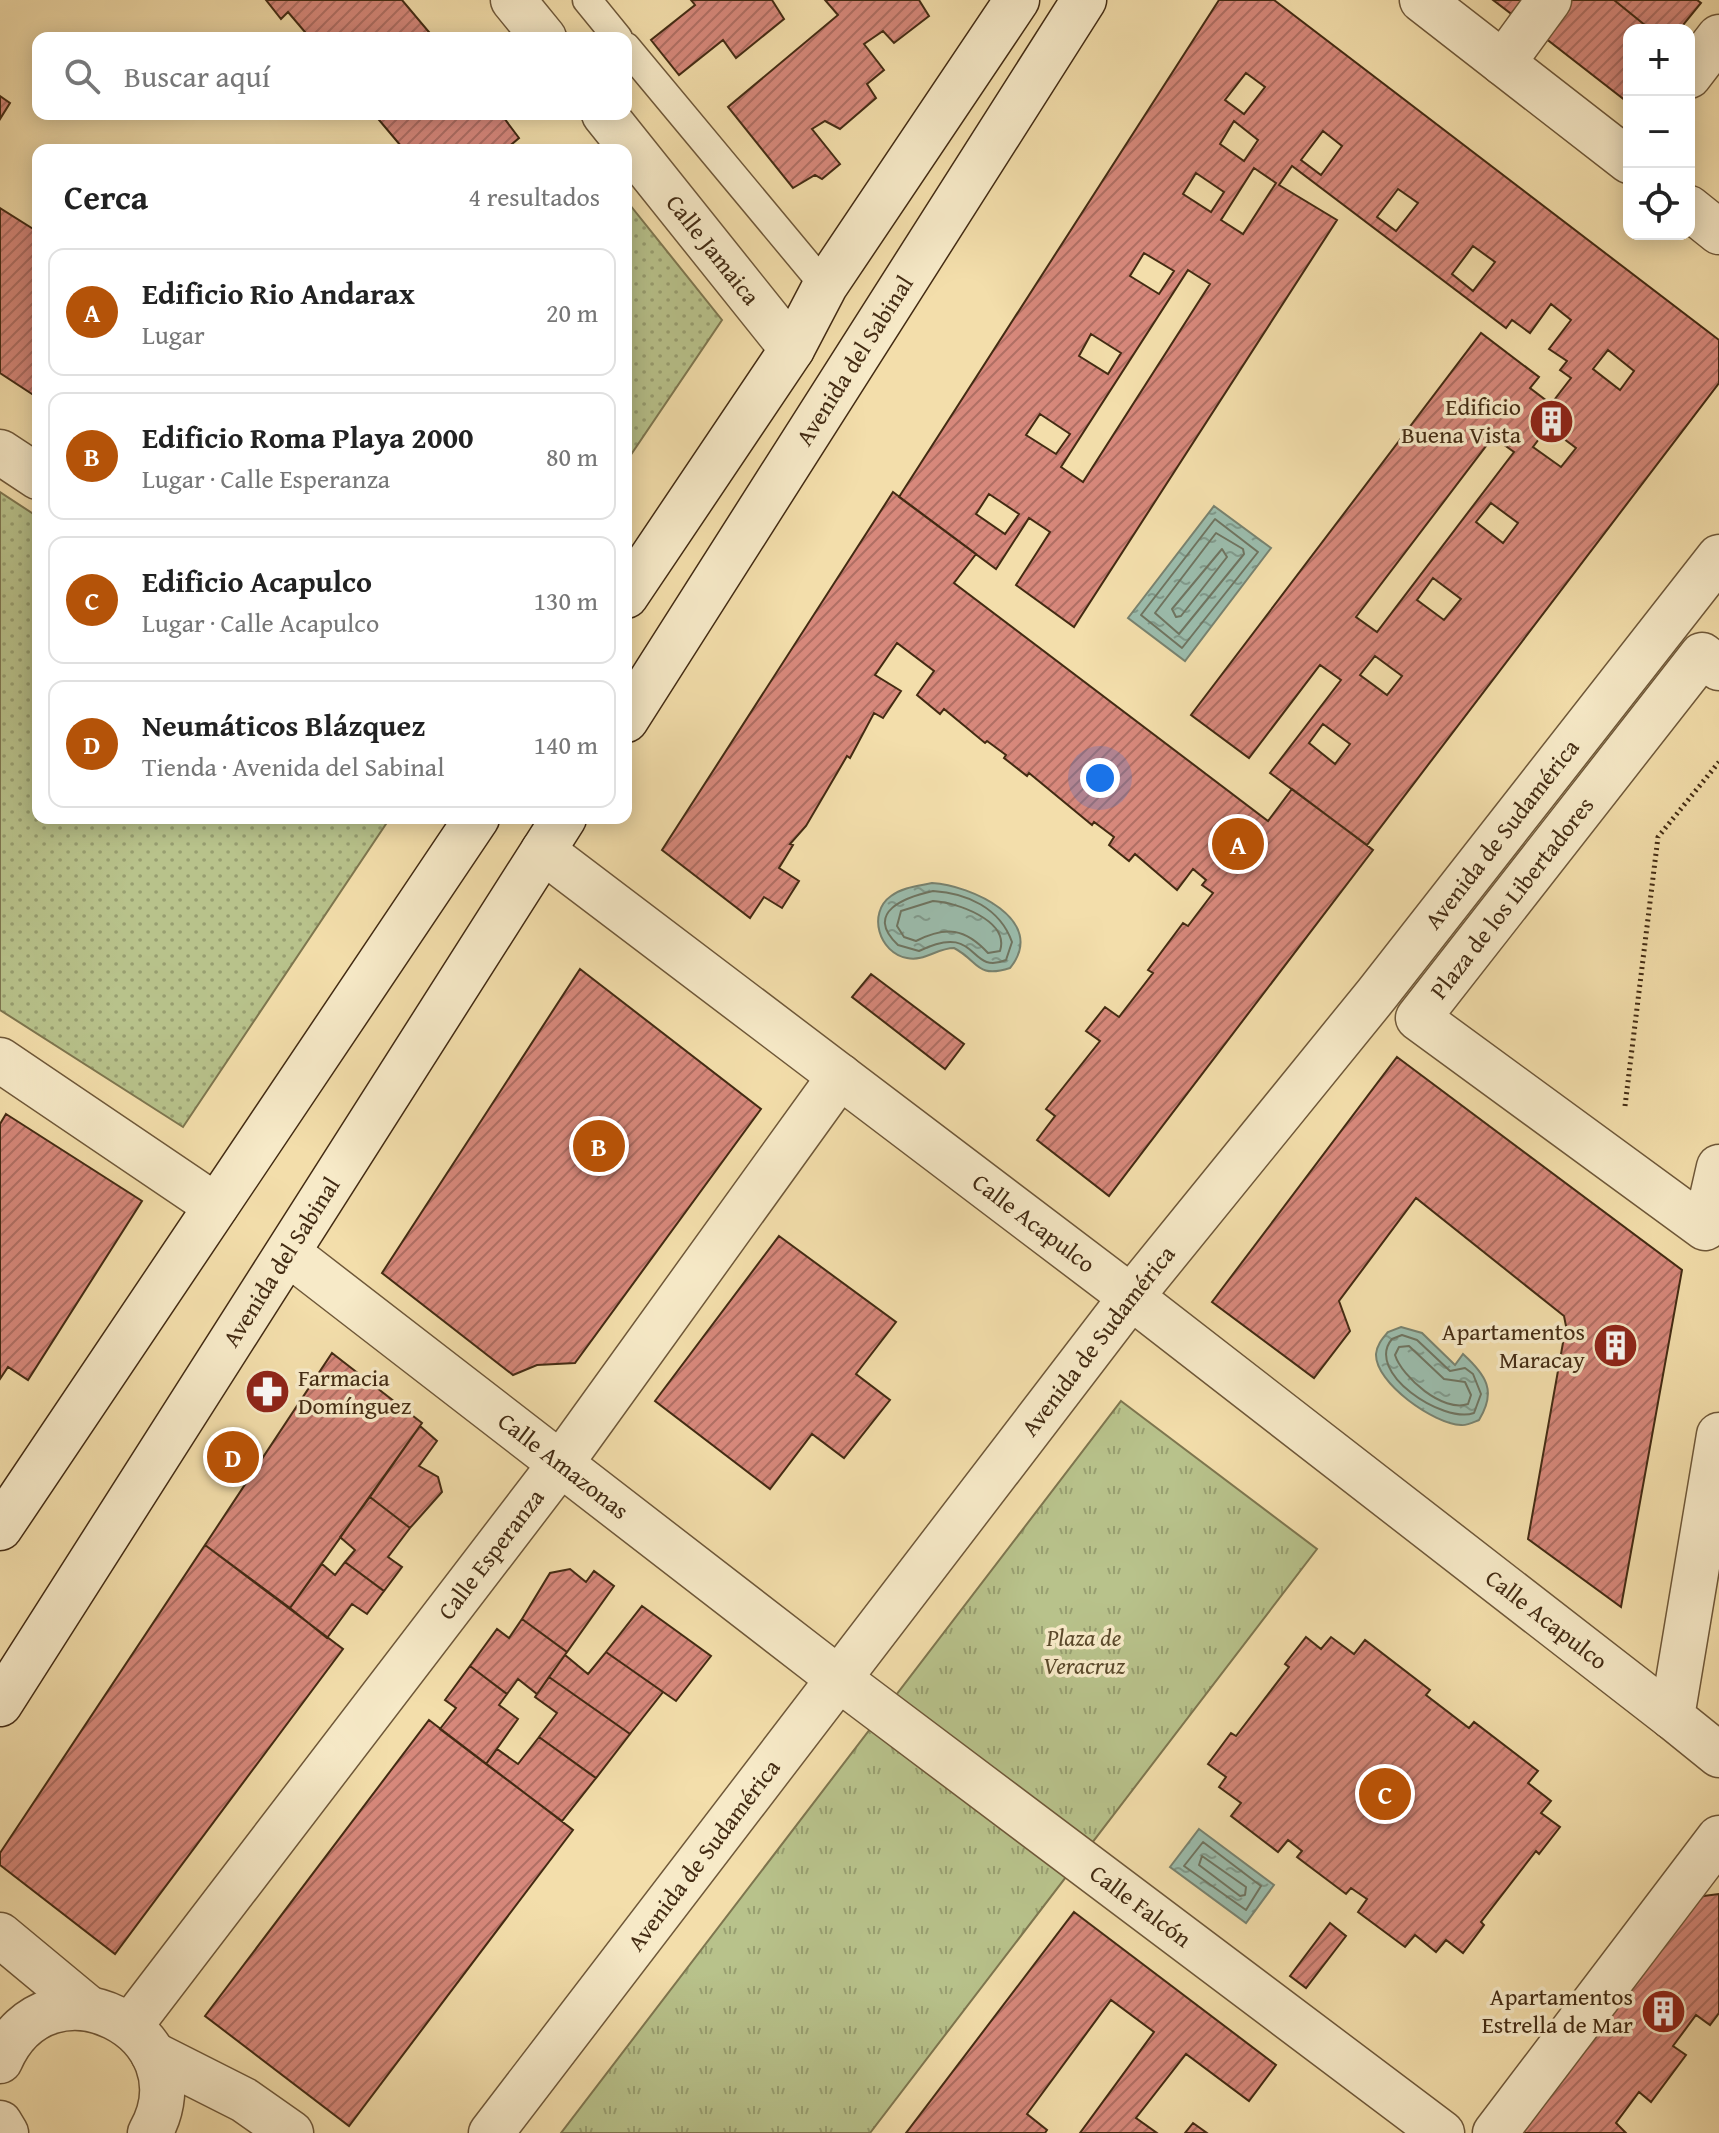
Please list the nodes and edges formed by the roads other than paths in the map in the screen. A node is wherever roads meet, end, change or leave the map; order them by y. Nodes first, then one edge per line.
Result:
1 (513, 0) edge
2 (587, 0) edge
3 (1017, 0) edge
4 (1084, 0) edge
5 (1422, 0) edge
6 (1549, 0) edge
7 (539, 32) edge
8 (613, 32) edge
9 (1719, 37) edge
10 (632, 54) edge
11 (1503, 63) junction
12 (1695, 68) edge
13 (609, 120) edge
14 (628, 144) edge
15 (632, 149) edge
16 (1623, 154) edge
17 (1695, 213) edge
18 (1719, 232) edge
19 (825, 286) junction
20 (792, 349) junction
21 (0, 452) edge
22 (32, 473) edge
23 (1719, 557) edge
24 (632, 587) edge
25 (1719, 668) edge
26 (632, 711) edge
27 (473, 824) edge
28 (554, 834) edge
29 (0, 1060) edge
30 (840, 1076) junction
31 (1719, 1167) edge
32 (216, 1206) junction
33 (288, 1253) junction
34 (1131, 1297) junction
35 (1719, 1435) edge
36 (561, 1463) junction
37 (0, 1528) edge
38 (839, 1679) junction
39 (0, 1704) edge
40 (1672, 1717) junction
41 (1719, 1755) edge
42 (1719, 1838) edge
43 (0, 1935) edge
44 (88, 2008) junction
45 (142, 2040) junction
46 (0, 2061) edge
47 (0, 2123) edge
48 (6, 2133) edge
49 (150, 2133) edge
50 (291, 2133) edge
51 (491, 2133) edge
52 (1442, 2133) edge
53 (1495, 2133) edge

1 - 7 street
2 - 8 lane
3 - 19 street
4 - 26 street, Avenida del Sabinal
5 - 11 street
6 - 11 street
9 - 12 street
10 - 19 lane
11 - 16 street
13 - 14 street, Calle Jamaica
15 - 20 street, Calle Jamaica
17 - 18 street
19 - 20 street
20 - 24 street
21 - 22 street
23 - 34 street, Avenida de Sudamérica
25 - 31 street, Plaza de los Libertadores
27 - 32 street
28 - 30 street, Calle Acapulco
28 - 33 street, Avenida del Sabinal
29 - 32 street
30 - 34 street, Calle Acapulco
30 - 36 street, Calle Esperanza
32 - 37 street
33 - 36 street, Calle Amazonas
33 - 39 street, Avenida del Sabinal
34 - 38 street, Avenida de Sudamérica
34 - 40 street, Calle Acapulco
35 - 40 street
36 - 38 street, Calle Amazonas
36 - 45 street, Calle Esperanza
38 - 51 street, Avenida de Sudamérica
38 - 52 street, Calle Falcón
40 - 41 street, Calle Acapulco
42 - 53 street
43 - 44 street
44 - 45 street
44 - 46 street
45 - 49 street
45 - 50 street
47 - 48 street

